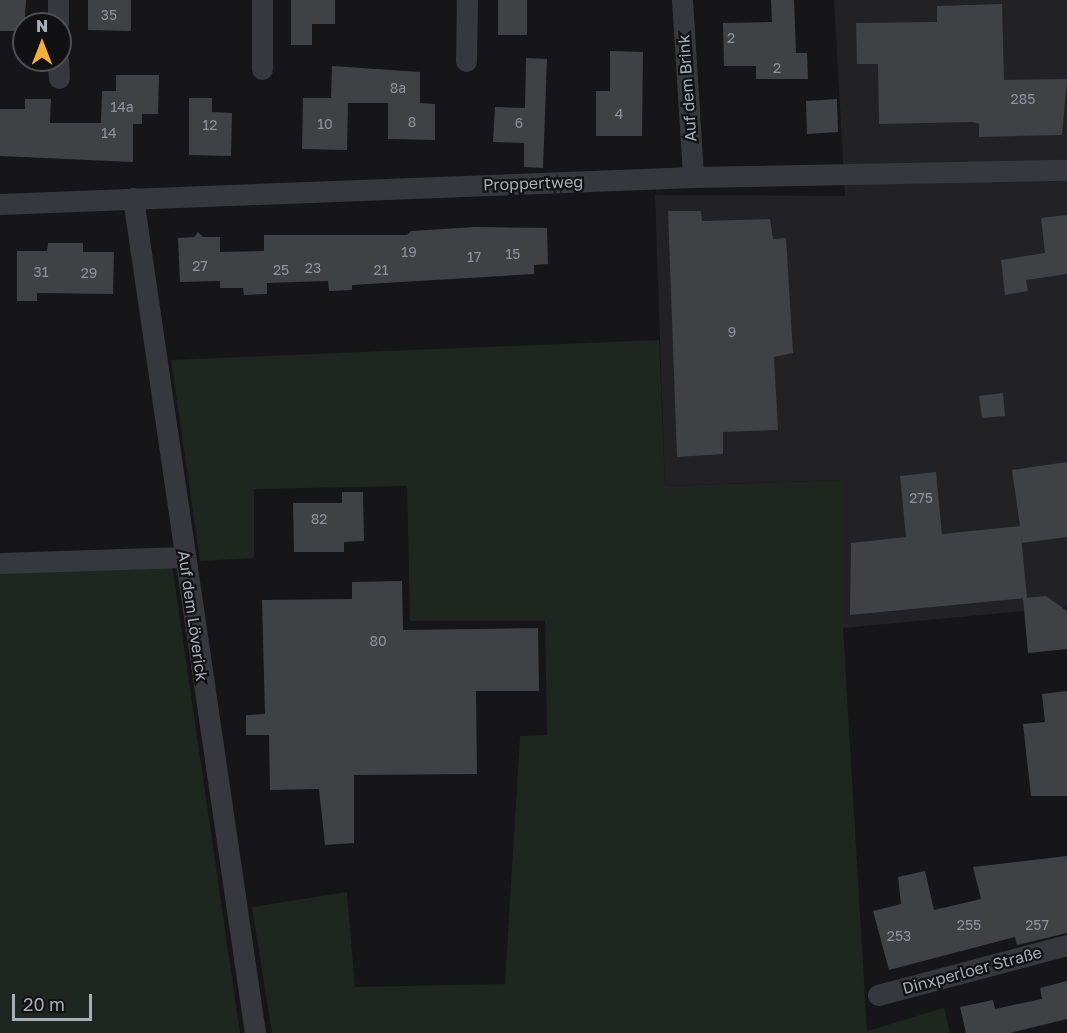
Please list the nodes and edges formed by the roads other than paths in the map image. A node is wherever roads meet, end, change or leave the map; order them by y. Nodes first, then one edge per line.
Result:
1 (262, 0) edge
2 (467, 0) edge
3 (682, 0) edge
4 (466, 61) dead end
5 (262, 69) dead end
6 (1067, 170) edge
7 (693, 177) junction
8 (133, 198) junction
9 (0, 204) edge
10 (184, 556) junction
11 (0, 563) edge
12 (1067, 945) edge
13 (878, 995) dead end
14 (255, 1033) edge

1 - 5 street
2 - 4 street
3 - 7 street, Auf dem Brink
6 - 7 street, Proppertweg
7 - 8 street, Proppertweg
8 - 9 street, Proppertweg
8 - 10 street, Auf dem Löverick
10 - 11 street
10 - 14 street, Auf dem Löverick
12 - 13 street, Dinxperloer Straße

